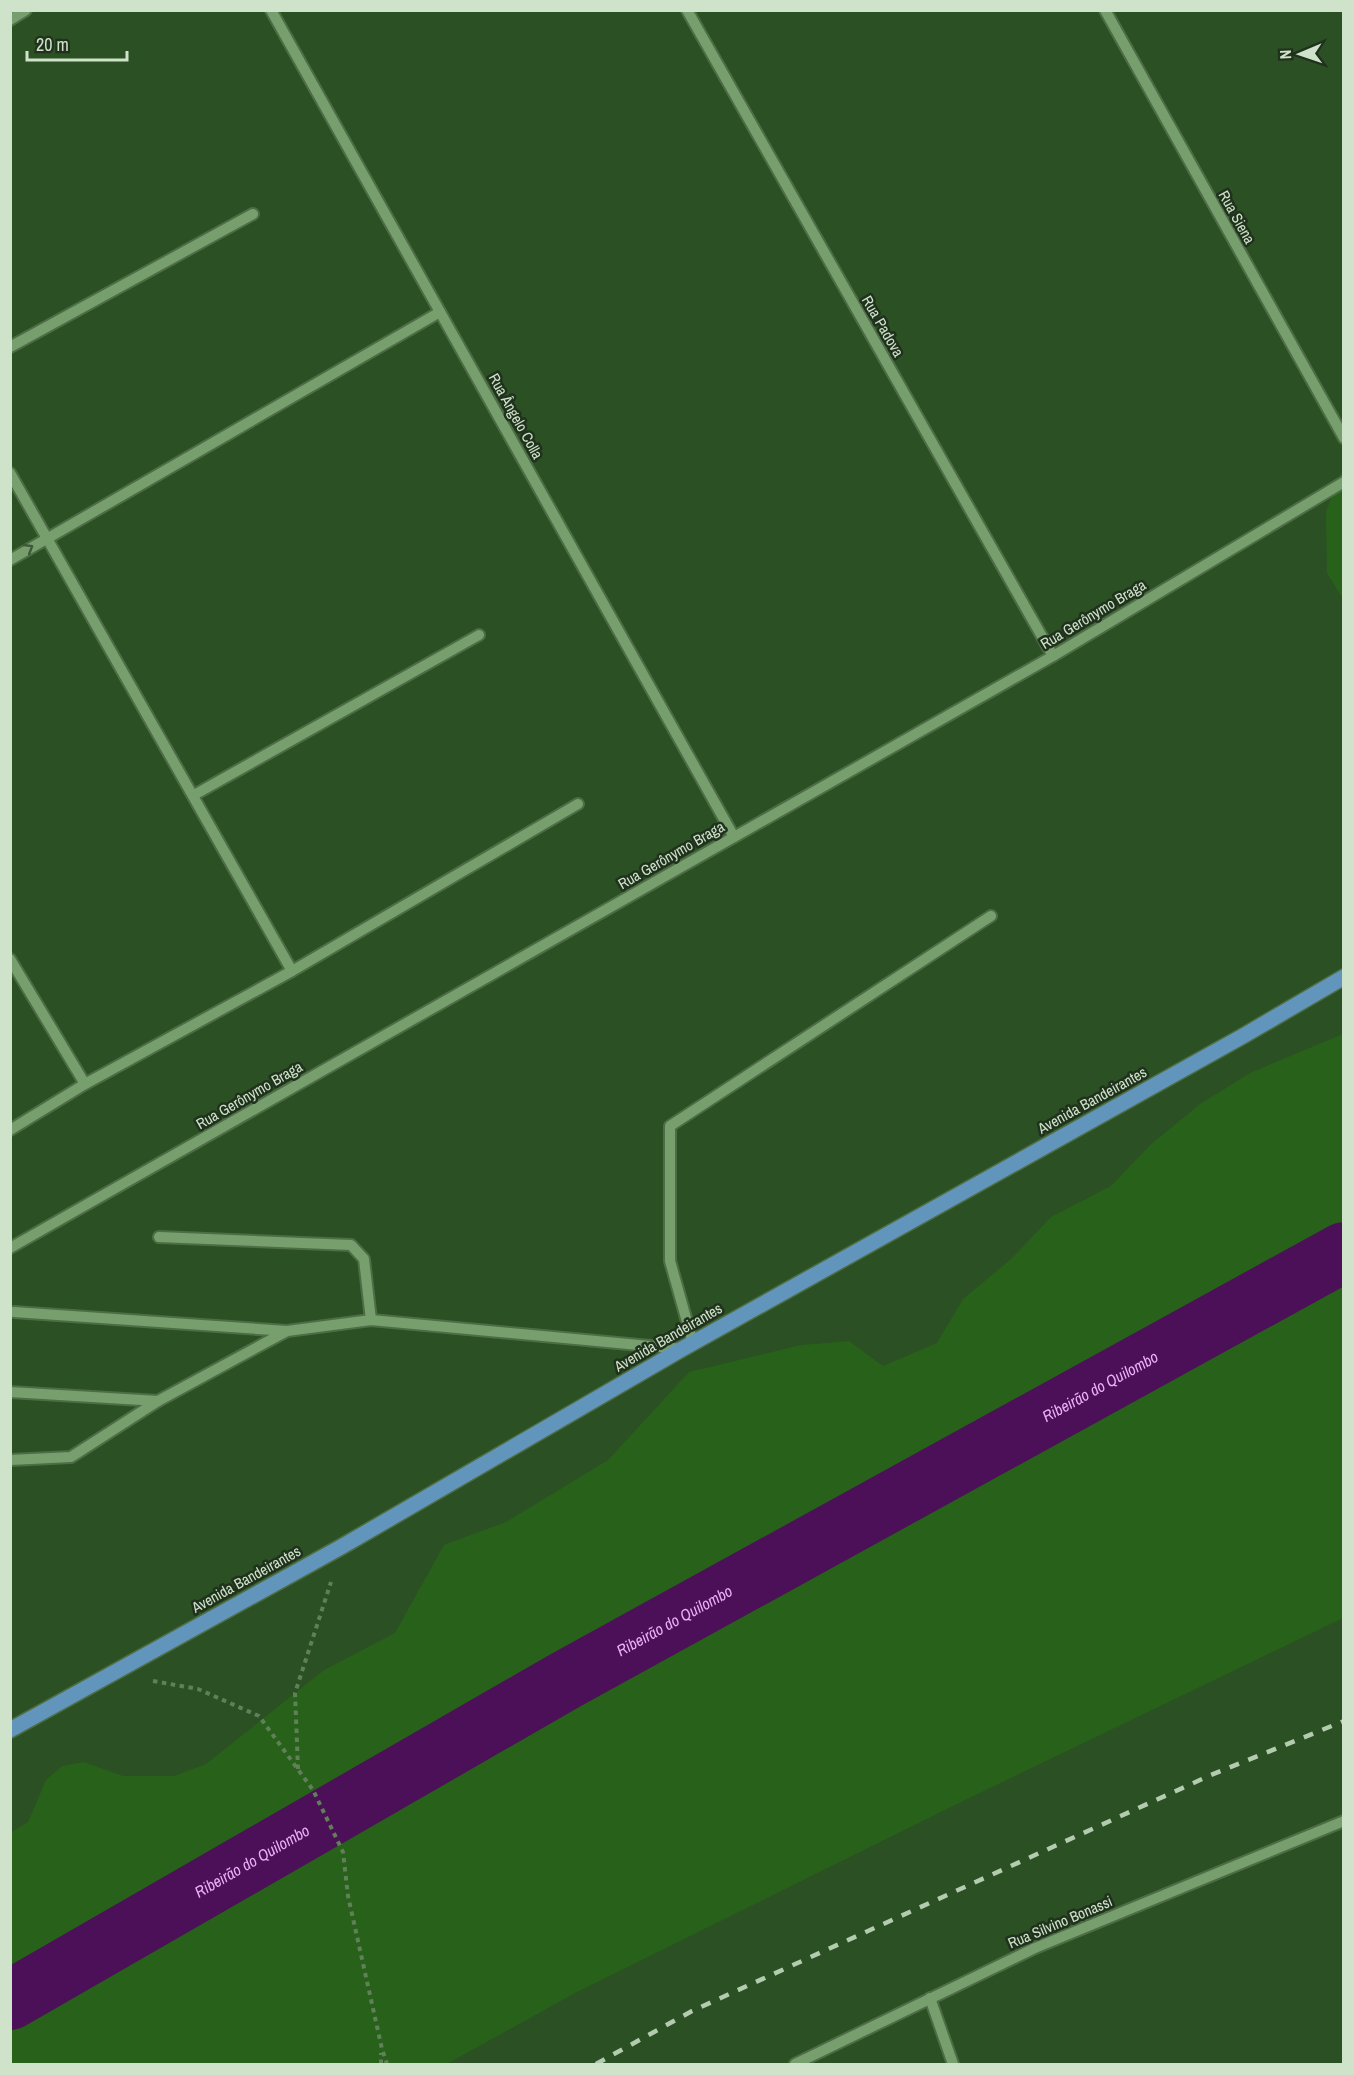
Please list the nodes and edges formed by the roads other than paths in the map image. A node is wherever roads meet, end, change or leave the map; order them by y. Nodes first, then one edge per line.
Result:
1 (26, 10) edge
2 (271, 10) edge
3 (687, 10) edge
4 (1105, 10) edge
5 (10, 20) edge
6 (253, 214) dead end
7 (440, 312) junction
8 (10, 347) edge
9 (1344, 438) edge
10 (10, 473) edge
11 (1344, 482) edge
12 (48, 537) junction
13 (10, 560) edge
14 (479, 634) dead end
15 (1053, 656) junction
16 (194, 795) junction
17 (578, 804) dead end
18 (734, 837) junction
19 (991, 916) dead end
20 (10, 959) edge
21 (292, 970) junction
22 (1344, 977) edge
23 (85, 1084) junction
24 (10, 1130) edge
25 (159, 1237) dead end
26 (10, 1248) edge
27 (14, 1312) dead end
28 (371, 1320) junction
29 (287, 1331) junction
30 (687, 1346) junction
31 (10, 1392) edge
32 (158, 1401) junction
33 (10, 1460) edge
34 (10, 1730) edge
35 (1344, 1821) edge
36 (930, 1998) junction
37 (795, 2064) edge
38 (953, 2064) edge

1 - 5 street
2 - 7 street, Rua Ângelo Colla
3 - 15 street, Rua Padova
4 - 9 street, Rua Siena
6 - 8 street
7 - 12 street
7 - 18 street, Rua Ângelo Colla
10 - 12 street
11 - 15 street, Rua Gerônymo Braga
13 -> 12 street
12 - 16 street
14 - 16 street
15 - 18 street, Rua Gerônymo Braga
16 - 21 street
17 - 21 street
18 - 26 street, Rua Gerônymo Braga
19 - 30 street
20 - 23 street
21 - 23 street
22 - 30 main road, Avenida Bandeirantes
23 - 24 street
25 - 28 street
27 - 29 street
28 - 29 street
28 - 30 street
29 - 32 street
30 - 34 main road, Avenida Bandeirantes
31 - 32 street
32 - 33 street
35 - 36 street, Rua Silvino Bonassi
36 - 37 street, Rua Silvino Bonassi
36 - 38 street

